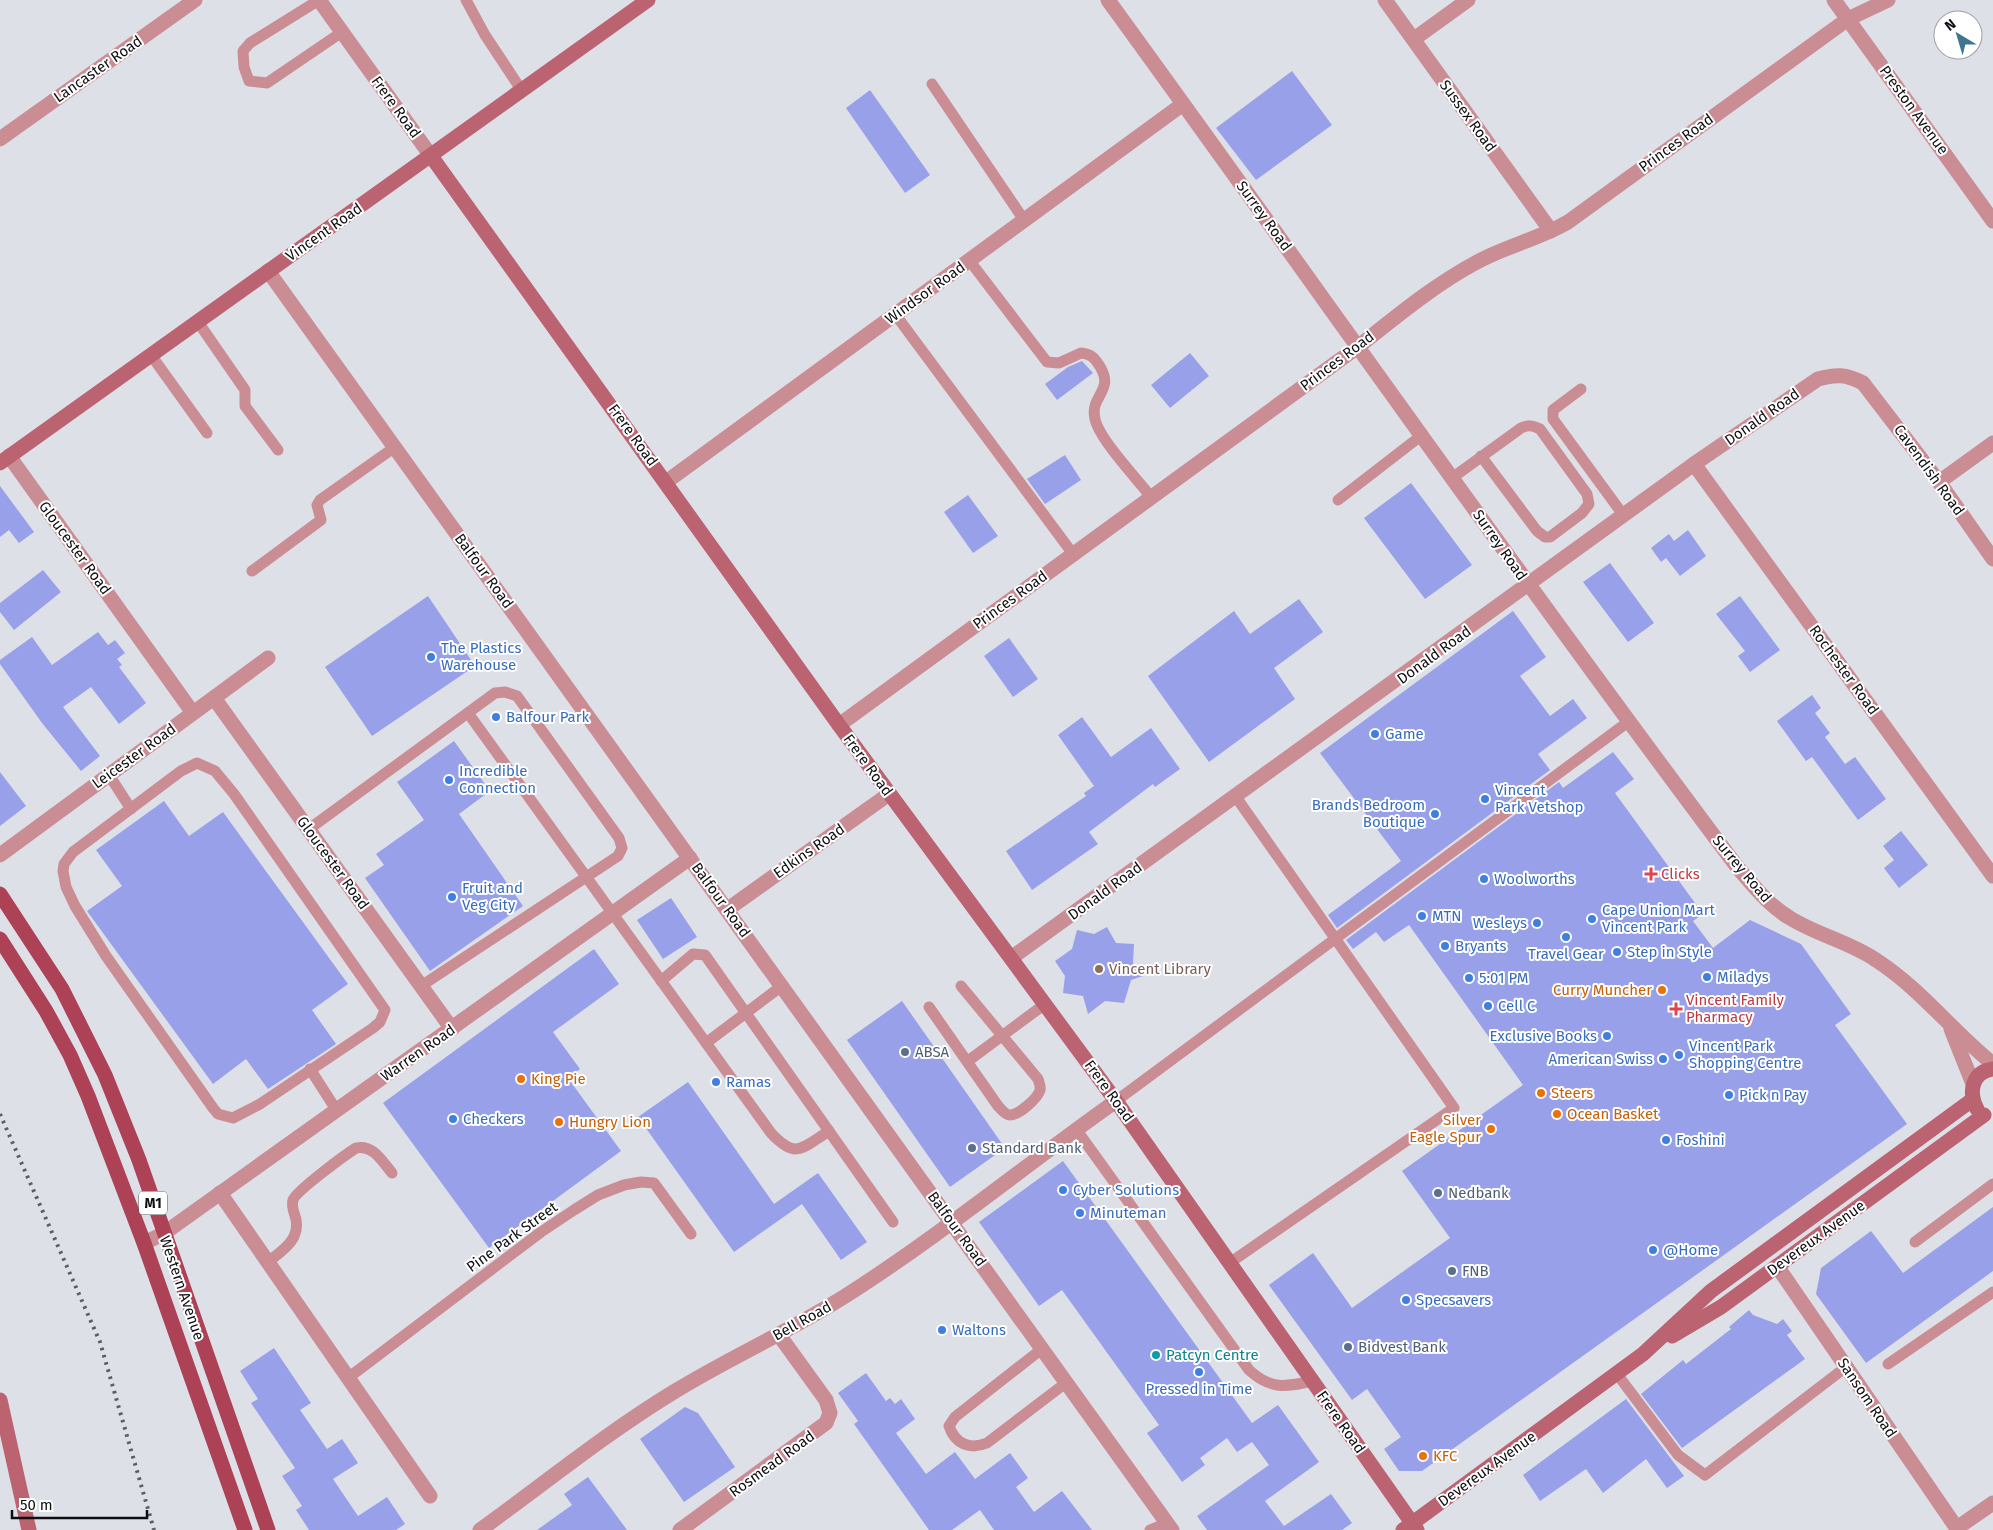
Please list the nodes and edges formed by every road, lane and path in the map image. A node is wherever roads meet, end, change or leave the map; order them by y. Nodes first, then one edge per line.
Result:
1 (195, 0) edge
2 (319, 0) edge
3 (466, 0) edge
4 (648, 0) edge
5 (1108, 0) edge
6 (1385, 0) edge
7 (1468, 0) edge
8 (1834, 0) edge
9 (1888, 0) edge
10 (1848, 19) junction
11 (342, 32) junction
12 (1414, 39) junction
13 (932, 84) dead end
14 (522, 91) junction
15 (1183, 104) junction
16 (0, 138) edge
17 (431, 156) junction
18 (1024, 220) junction
19 (1993, 221) edge
20 (1551, 231) junction
21 (969, 260) junction
22 (268, 271) junction
23 (896, 314) junction
24 (198, 322) junction
25 (1359, 346) junction
26 (151, 355) junction
27 (1863, 383) joint
28 (1580, 389) dead end
29 (207, 433) dead end
30 (1422, 435) junction
31 (1993, 443) edge
32 (394, 447) junction
33 (278, 450) dead end
34 (1481, 456) junction
35 (4, 460) edge
36 (1694, 464) junction
37 (1452, 478) junction
38 (666, 482) junction
39 (1939, 482) junction
40 (1152, 497) junction
41 (1338, 500) dead end
42 (1624, 516) junction
43 (1073, 554) junction
44 (1993, 560) edge
45 (252, 571) dead end
46 (1529, 586) junction
47 (268, 658) dead end
48 (214, 698) junction
49 (193, 713) junction
50 (468, 713) junction
51 (1628, 722) junction
52 (839, 725) junction
53 (109, 775) junction
54 (889, 794) junction
55 (1236, 797) junction
56 (131, 809) junction
57 (309, 829) junction
58 (0, 855) edge
59 (690, 858) junction
60 (1993, 876) edge
61 (586, 877) junction
62 (0, 894) edge
63 (728, 909) junction
64 (612, 914) junction
65 (0, 939) edge
66 (1011, 958) junction
67 (661, 981) junction
68 (783, 985) junction
69 (422, 986) junction
70 (961, 986) dead end
71 (1045, 1004) junction
72 (930, 1007) dead end
73 (746, 1014) junction
74 (1951, 1028) junction
75 (452, 1029) junction
76 (1002, 1036) junction
77 (706, 1043) junction
78 (968, 1061) junction
79 (1993, 1064) edge
80 (310, 1069) junction
81 (1993, 1069) edge
82 (1973, 1084) junction
83 (1972, 1100) junction
84 (1116, 1101) junction
85 (337, 1111) junction
86 (1988, 1116) edge
87 (1076, 1129) junction
88 (829, 1131) junction
89 (392, 1173) dead end
90 (1993, 1184) edge
91 (220, 1193) junction
92 (952, 1221) junction
93 (893, 1222) dead end
94 (163, 1234) junction
95 (691, 1234) dead end
96 (1915, 1242) dead end
97 (144, 1243) junction
98 (268, 1262) junction
99 (1231, 1262) junction
100 (1777, 1266) junction
101 (1993, 1292) edge
102 (779, 1334) junction
103 (1043, 1348) junction
104 (1643, 1354) junction
105 (1888, 1364) dead end
106 (1846, 1367) junction
107 (1617, 1374) junction
108 (348, 1378) junction
109 (1313, 1381) junction
110 (1067, 1382) junction
111 (0, 1400) edge
112 (430, 1496) dead end
113 (1993, 1503) edge
114 (1169, 1526) edge
115 (1411, 1528) edge
116 (1957, 1529) edge
117 (29, 1530) edge
118 (245, 1530) edge
119 (268, 1530) edge
120 (480, 1530) edge
121 (680, 1530) edge
122 (1150, 1530) edge

1 - 16 street, Lancaster Road
2 - 11 street, Frere Road
2 - 11 lane
3 - 14 lane
4 - 14 street, Vincent Road
5 - 15 street, Surrey Road
6 - 12 street, Sussex Road
7 - 12 street
8 - 10 street, Preston Avenue
9 - 10 street, Princes Road
10 - 19 street, Preston Avenue
10 - 20 street, Princes Road
11 - 17 street, Frere Road
12 - 20 street, Sussex Road
13 - 18 lane
14 - 17 street, Vincent Road
15 - 18 street, Windsor Road
15 - 25 street, Surrey Road
17 - 22 street, Vincent Road
17 - 38 street, Frere Road
18 - 21 street, Windsor Road
20 - 25 street, Princes Road
21 - 23 street, Windsor Road
21 - 40 lane
22 - 24 street, Vincent Road
22 - 32 street, Balfour Road
23 - 38 street, Windsor Road
23 - 43 lane
24 - 26 street, Vincent Road
24 - 33 lane
25 - 30 street, Surrey Road
25 - 40 street, Princes Road
26 - 29 lane
26 - 35 street, Vincent Road
27 - 36 street, Donald Road
27 - 39 street, Cavendish Road
28 - 42 lane
30 - 37 street, Surrey Road
30 - 41 lane
31 - 39 street
32 - 45 lane
32 - 59 street, Balfour Road
34 - 34 lane
34 - 37 lane
35 - 49 street, Gloucester Road
36 - 42 street, Donald Road
36 - 60 street, Rochester Road
37 - 46 street, Surrey Road
38 - 52 street, Frere Road
39 - 44 street, Cavendish Road
40 - 43 street, Princes Road
42 - 46 street, Donald Road
43 - 52 street, Princes Road
46 - 51 street, Surrey Road
46 - 55 street, Donald Road
47 - 48 street, Leicester Road
48 - 49 street, Leicester Road
48 - 57 street, Gloucester Road
49 - 53 street, Leicester Road
50 - 57 lane
50 - 61 lane
50 - 61 lane
51 - 74 street, Surrey Road
51 - 84 lane
52 - 54 street, Frere Road
53 - 56 lane
53 - 58 street, Leicester Road
54 - 63 street, Edkins Road
54 - 66 street, Frere Road
55 - 66 street, Donald Road
55 - 99 lane
56 - 80 lane
56 - 80 lane
57 - 69 street, Gloucester Road
59 - 63 street, Balfour Road
59 - 64 street, Warren Road
61 - 64 lane
61 - 69 lane
62 - 94 main road, Western Avenue / M1
63 - 68 street, Balfour Road
64 - 67 lane
64 - 75 street, Warren Road
65 - 97 main road, Western Avenue / M1
66 - 71 street, Frere Road
67 - 73 lane
67 - 77 lane
68 - 73 lane
68 - 92 street, Balfour Road
69 - 75 street, Gloucester Road
70 - 76 lane
71 - 76 lane
71 - 84 street, Frere Road
72 - 78 lane
73 - 77 lane
73 - 88 lane
74 - 79 street, Surrey Road
74 - 82 street, Surrey Road
75 - 85 street, Warren Road
76 - 78 lane
76 - 78 lane
77 - 88 lane
80 - 85 lane
81 - 82 street
82 - 83 street
83 - 86 street
83 - 104 street, Devereux Avenue
84 - 87 street, Bell Road
84 - 99 street, Frere Road
85 - 91 street, Warren Road
86 - 100 street, Devereux Avenue
87 - 92 street, Bell Road
87 - 109 lane
88 - 93 lane
89 - 98 lane
90 - 96 lane
91 - 94 street, Warren Road
91 - 98 street
92 - 102 street, Bell Road
92 - 103 street, Balfour Road
94 - 97 street, Warren Road
94 - 119 main road, Western Avenue / M1
95 - 108 lane, Pine Park Street
97 - 118 main road, Western Avenue / M1
98 - 108 street
99 - 109 street, Frere Road
100 - 104 street, Devereux Avenue
100 - 106 street, Sansom Road
101 - 105 lane
102 - 120 street, Bell Road
102 - 121 street, Rosmead Road
103 - 110 street, Balfour Road
103 - 110 lane
104 - 107 street, Devereux Avenue
106 - 107 lane
106 - 116 street, Sansom Road
107 - 115 street, Devereux Avenue
108 - 112 street
109 - 115 street, Frere Road
110 - 114 street, Balfour Road
111 - 117 street
113 - 116 street
114 - 122 lane

